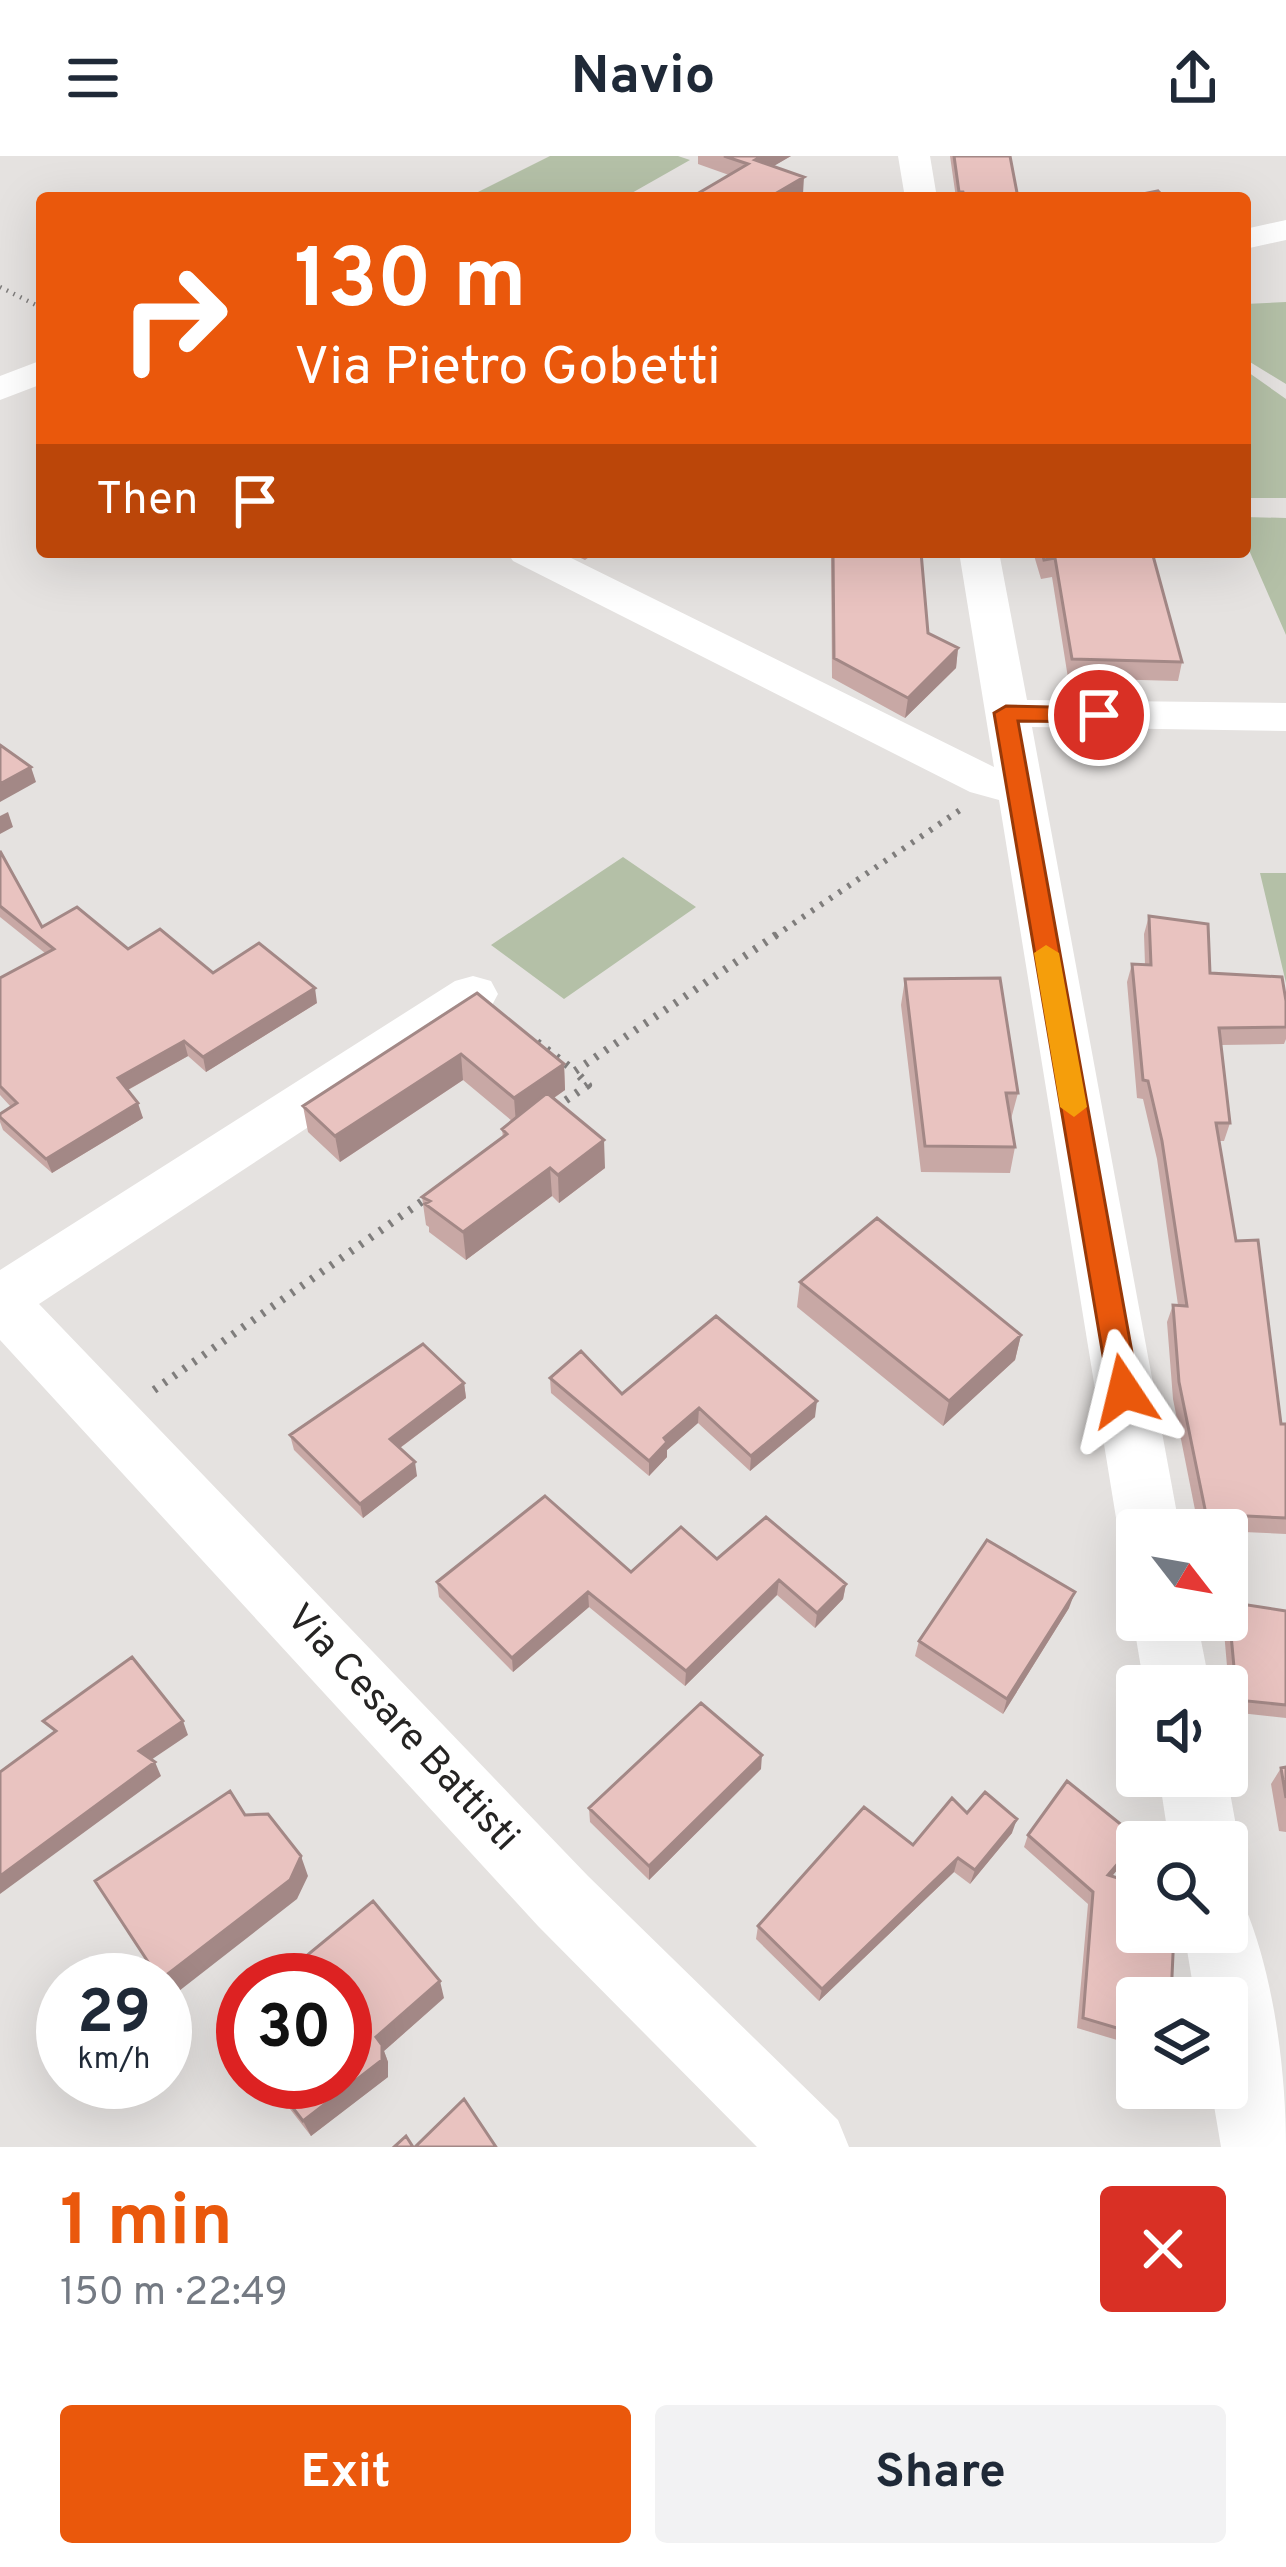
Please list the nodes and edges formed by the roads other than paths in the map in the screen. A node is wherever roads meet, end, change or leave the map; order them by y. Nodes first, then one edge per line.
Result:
1 (914, 156) edge
2 (920, 192) edge
3 (1286, 230) edge
4 (1251, 238) edge
5 (36, 374) edge
6 (0, 389) edge
7 (539, 558) edge
8 (980, 558) edge
9 (1006, 713) junction
10 (1286, 717) edge
11 (1017, 789) junction
12 (473, 994) edge
13 (0, 1300) edge
14 (1145, 1509) edge
15 (1224, 1953) edge
16 (811, 2147) edge
17 (1258, 2147) edge

1 - 2 street
3 - 4 street
5 - 6 street
7 - 11 street
8 - 9 street
9 - 10 street
9 - 11 street
11 - 14 street
12 - 13 street
13 - 16 street, Via Cesare Battisti
15 - 17 street

